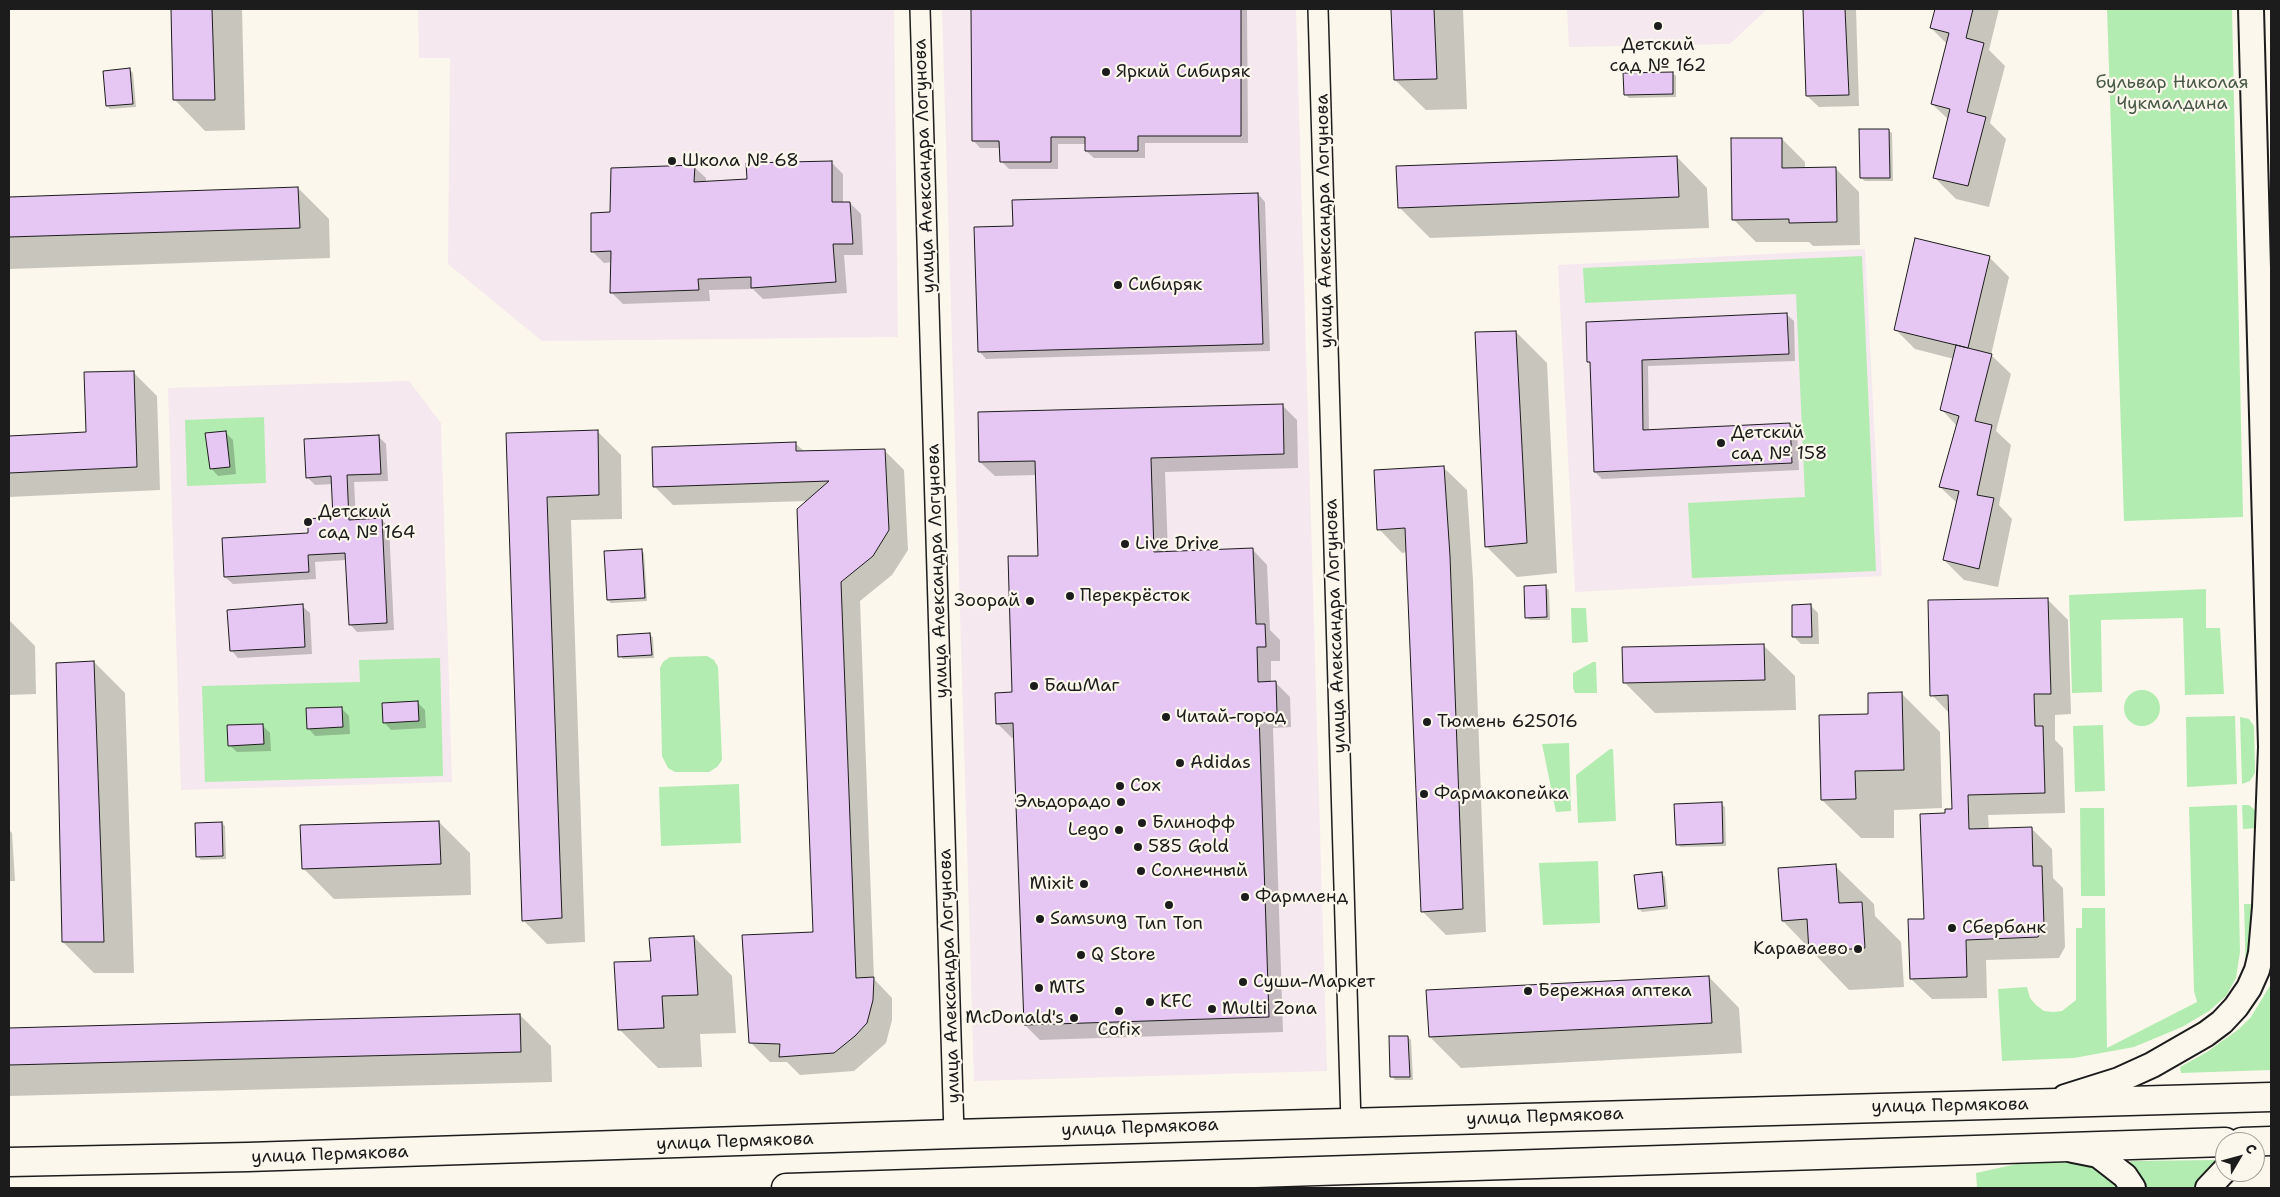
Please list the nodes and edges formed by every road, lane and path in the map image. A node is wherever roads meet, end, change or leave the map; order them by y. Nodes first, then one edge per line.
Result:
1 (920, 9) edge
2 (1318, 9) edge
3 (2251, 9) edge
4 (2265, 265) edge
5 (2271, 748) edge
6 (2271, 1097) edge
7 (2033, 1104) junction
8 (1351, 1123) junction
9 (954, 1134) junction
10 (2215, 1142) edge
11 (2059, 1147) junction
12 (9, 1162) edge
13 (1113, 1183) edge
14 (786, 1188) edge
15 (2133, 1188) edge

1 - 9 street, улица Александра Логунова
2 - 8 street, улица Александра Логунова
3 - 4 street
4 - 5 street
5 - 7 street
6 - 7 main road, улица Пермякова
7 - 8 main road, улица Пермякова
8 - 9 main road, улица Пермякова
9 - 12 main road, улица Пермякова
10 - 11 main road
11 - 13 main road
11 - 15 street
13 - 14 main road

